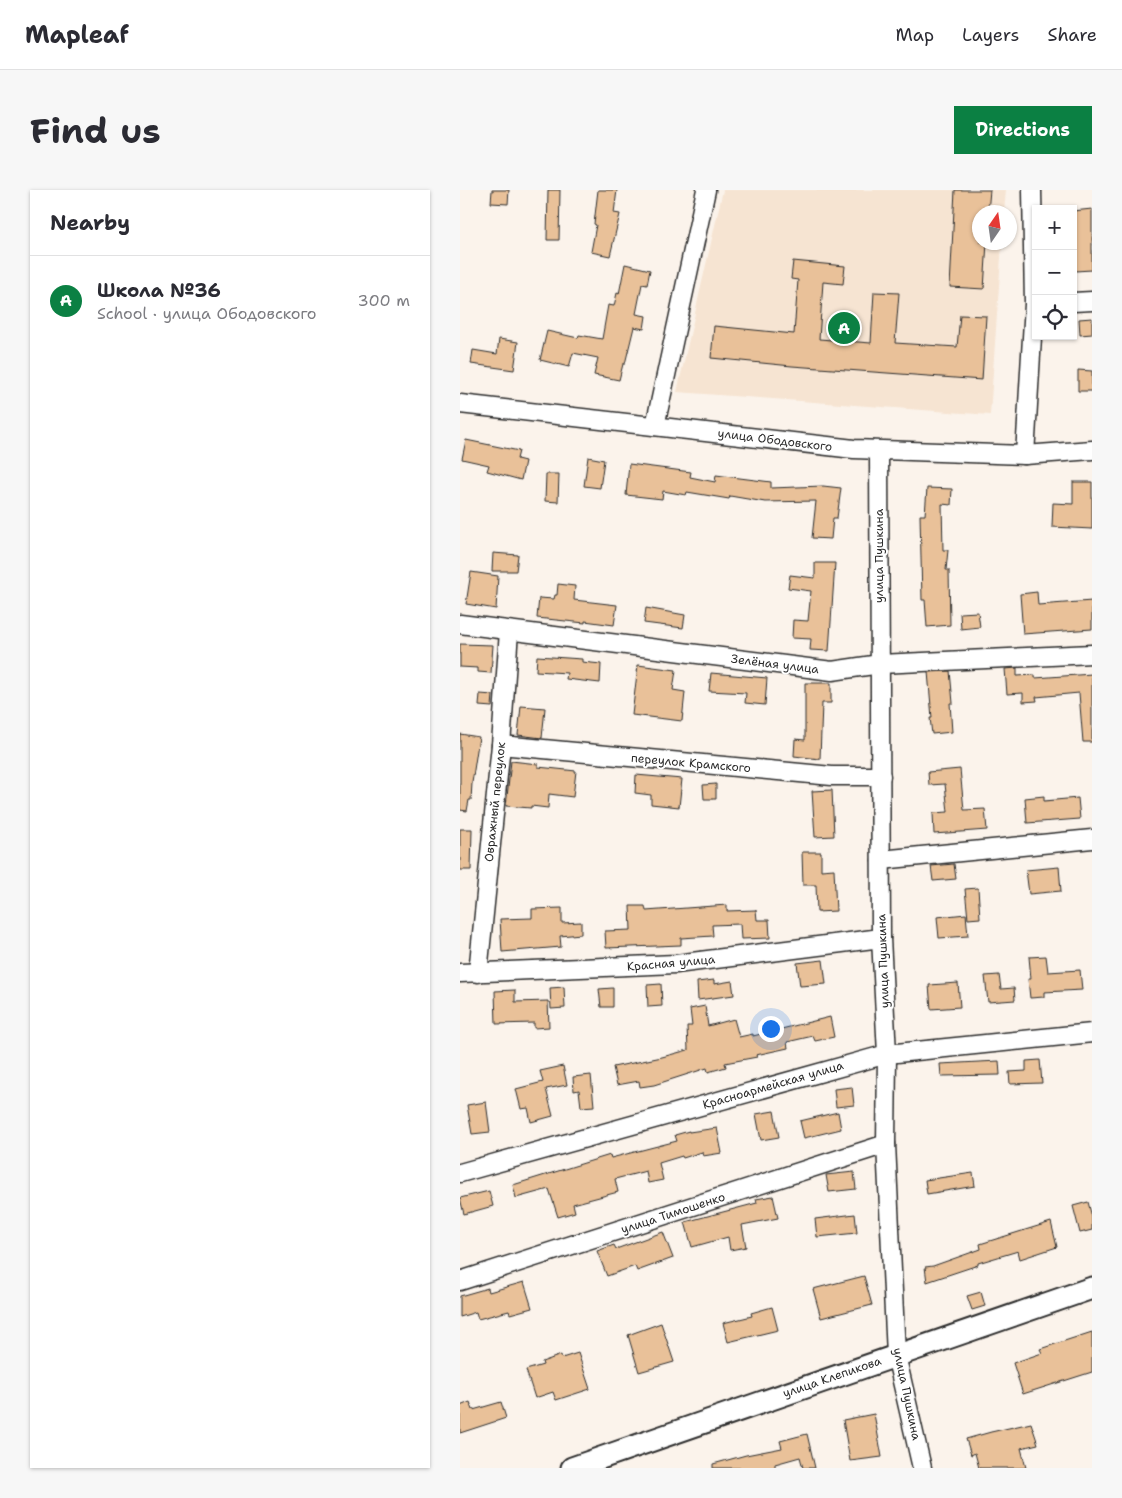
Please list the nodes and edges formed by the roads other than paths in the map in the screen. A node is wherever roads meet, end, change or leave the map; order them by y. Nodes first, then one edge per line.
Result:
1 (706, 190) edge
2 (1032, 190) edge
3 (1035, 295) edge
4 (1092, 301) edge
5 (1077, 302) edge
6 (1033, 340) edge
7 (460, 404) edge
8 (655, 426) junction
9 (1092, 450) edge
10 (879, 451) junction
11 (1025, 455) junction
12 (460, 624) edge
13 (509, 631) junction
14 (1092, 654) edge
15 (880, 664) junction
16 (501, 745) junction
17 (881, 776) junction
18 (1092, 840) edge
19 (881, 860) junction
20 (881, 938) junction
21 (460, 973) edge
22 (478, 973) junction
23 (1092, 1033) edge
24 (887, 1054) junction
25 (886, 1144) junction
26 (460, 1173) edge
27 (460, 1281) edge
28 (1092, 1288) edge
29 (896, 1355) junction
30 (572, 1468) edge
31 (922, 1468) edge

1 - 8 street
2 - 3 street
4 - 5 street
6 - 11 street
7 - 8 street, улица Ободовского
8 - 10 street, улица Ободовского
9 - 11 street, улица Ободовского
10 - 11 street, улица Ободовского
10 - 15 street, улица Пушкина
12 - 13 street, Зелёная улица
13 - 15 street, Зелёная улица
13 - 16 street, Овражный переулок
14 - 15 street, Зелёная улица
15 - 17 street, улица Пушкина
16 - 17 street, переулок Крамского
16 - 22 street, Овражный переулок
17 - 19 street, улица Пушкина
18 - 19 street
19 - 20 street, улица Пушкина
20 - 22 street, Красная улица
20 - 24 street, улица Пушкина
21 - 22 street, Красная улица
23 - 24 street, Красноармейская улица
24 - 25 street, улица Пушкина
24 - 26 street, Красноармейская улица
25 - 27 street, улица Тимошенко
25 - 29 street, улица Пушкина
28 - 29 main road, улица Клепикова
29 - 30 main road, улица Клепикова
29 - 31 street, улица Пушкина

